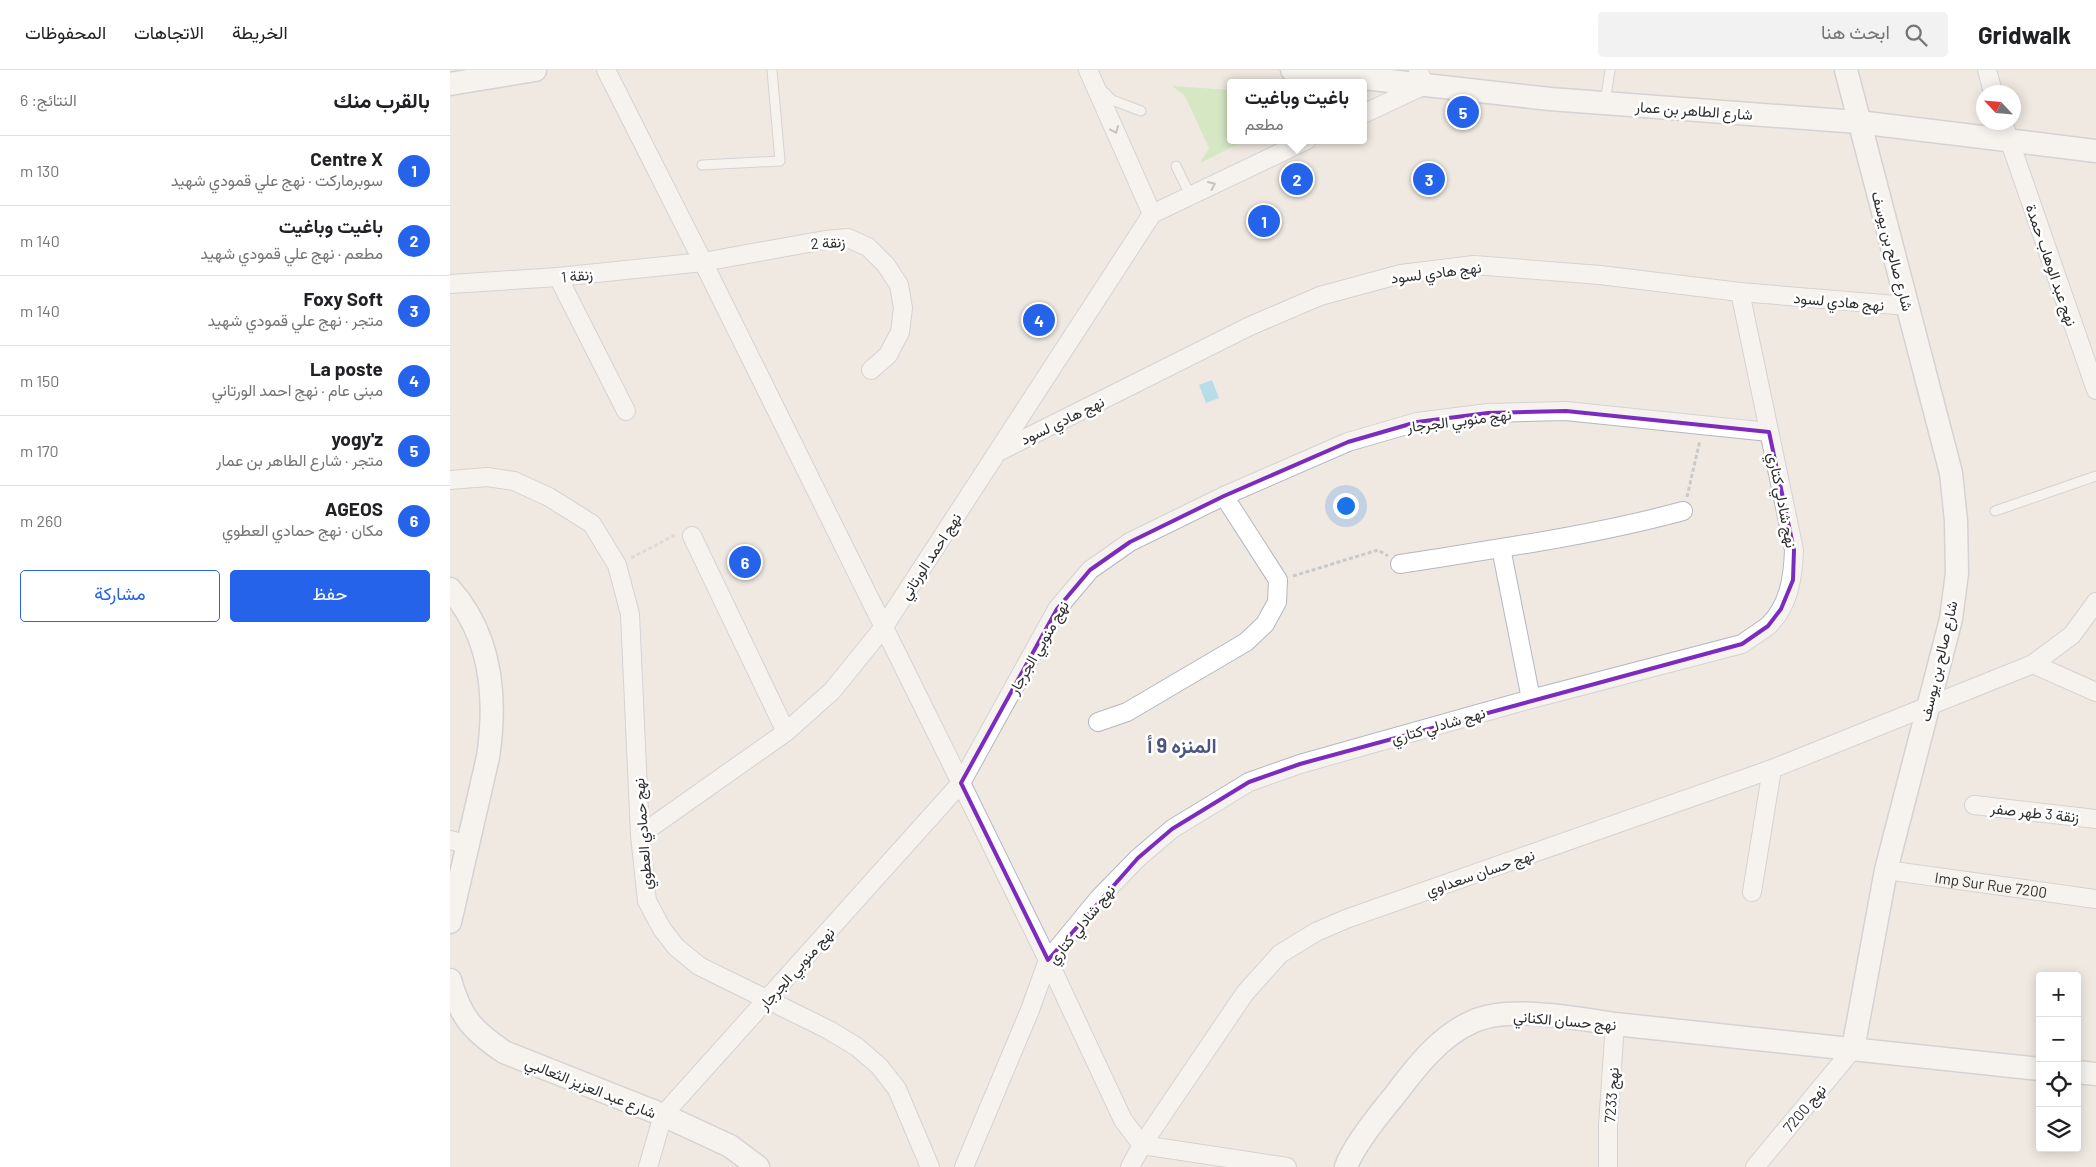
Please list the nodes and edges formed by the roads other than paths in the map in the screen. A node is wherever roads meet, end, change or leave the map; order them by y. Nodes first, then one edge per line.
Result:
1 (535, 70) edge
2 (606, 70) edge
3 (772, 70) edge
4 (1292, 70) edge
5 (1610, 70) edge
6 (1846, 70) edge
7 (1986, 70) edge
8 (1091, 76) edge
9 (1422, 78) edge
10 (450, 84) edge
11 (1991, 85) edge
12 (1605, 103) junction
13 (1141, 111) dead end
14 (1367, 112) edge
15 (1858, 122) junction
16 (2005, 132) edge
17 (1298, 144) edge
18 (2096, 151) edge
19 (702, 165) dead end
20 (1176, 166) dead end
21 (1190, 195) junction
22 (1152, 214) junction
23 (703, 262) junction
24 (558, 277) junction
25 (450, 284) edge
26 (1740, 292) junction
27 (1908, 306) junction
28 (871, 370) dead end
29 (2096, 390) edge
30 (626, 411) dead end
31 (1769, 432) junction
32 (999, 451) junction
33 (2096, 476) edge
34 (450, 480) edge
35 (1224, 496) junction
36 (1684, 511) road end
37 (1995, 511) dead end
38 (692, 536) road end
39 (1501, 548) junction
40 (1400, 564) road end
41 (450, 589) edge
42 (2096, 602) edge
43 (883, 628) junction
44 (2033, 664) junction
45 (2096, 692) edge
46 (1531, 699) junction
47 (1929, 706) junction
48 (1098, 722) dead end
49 (786, 732) junction
50 (1772, 769) junction
51 (961, 783) junction
52 (1974, 805) dead end
53 (2096, 819) edge
54 (640, 836) junction
55 (459, 842) edge
56 (1886, 870) junction
57 (1752, 892) dead end
58 (2096, 899) edge
59 (450, 922) edge
60 (1048, 960) junction
61 (450, 980) edge
62 (768, 1000) junction
63 (1615, 1024) junction
64 (1853, 1049) junction
65 (2036, 1068) edge
66 (2081, 1072) edge
67 (2096, 1074) edge
68 (663, 1115) junction
69 (1142, 1145) junction
70 (648, 1167) edge
71 (758, 1167) edge
72 (930, 1167) edge
73 (964, 1167) edge
74 (1130, 1167) edge
75 (1287, 1167) edge
76 (1346, 1167) edge
77 (1608, 1167) edge
78 (1755, 1167) edge

1 - 10 street
2 - 23 street
3 - 19 lane
4 - 9 street, شارع الطاهر بن عمار
5 - 12 lane
6 - 15 street, شارع صالح بن يوسف
7 - 11 street
8 - 13 lane
8 -> 22 street
9 - 12 street, شارع الطاهر بن عمار
9 - 14 street
12 - 15 street, شارع الطاهر بن عمار
15 - 16 street, شارع الطاهر بن عمار
15 - 27 street, شارع صالح بن يوسف
16 - 18 street, شارع الطاهر بن عمار
16 - 29 street, نهج عبد الوهاب حمدة
21 -> 17 street
20 - 21 lane
21 - 22 street
22 - 32 street, نهج احمد الورتاني
23 - 24 street, زنقة 1
23 - 28 street, زنقة 2
23 - 43 street
24 - 25 street, زنقة 1
24 - 30 street
26 - 27 street, نهج هادي لسود
26 - 31 street, نهج شادلي كتاري
26 - 32 street, نهج هادي لسود
27 - 47 street, شارع صالح بن يوسف
31 - 35 street, نهج منوبي الجرجار
31 - 46 street, نهج شادلي كتاري
32 - 43 street, نهج احمد الورتاني
33 - 37 lane
34 - 54 street, نهج حمادي العطوي
35 - 48 street
35 - 51 street, نهج منوبي الجرجار
36 - 39 street
38 - 49 street
39 - 40 street
39 - 46 street
41 - 55 street
42 - 44 street
43 - 49 street, نهج احمد الورتاني
43 - 51 street
44 - 45 street
44 - 47 street
46 - 60 street, نهج شادلي كتاري
47 - 50 street, نهج حسان سعداوي
47 - 56 street, شارع صالح بن يوسف
49 - 54 street, نهج احمد الورتاني
50 - 57 street
50 - 69 street, نهج حسان سعداوي
51 - 60 street
51 - 62 street, نهج منوبي الجرجار
52 - 53 street, زنقة 3 طهر صفر
54 - 62 street, نهج حمادي العطوي
55 - 59 street
56 - 58 street, Imp Sur Rue 7200
56 - 64 street, شارع صالح بن يوسف
60 - 69 street
60 - 73 street, نهج شادلي كتاري
61 - 68 street, شارع عبد العزيز الثعالبي
62 - 68 street, نهج منوبي الجرجار
62 - 72 street, نهج حمادي العطوي
63 - 64 street, نهج حسان الكناني
63 - 76 street, نهج حسان الكناني
63 - 77 street, نهج 7233
64 - 65 street, نهج حسان الكناني
64 - 78 street, نهج 7200
66 - 67 street
68 - 70 street, نهج منوبي الجرجار
68 - 71 street, شارع عبد العزيز الثعالبي
69 - 74 street, نهج حسان سعداوي
69 - 75 street

